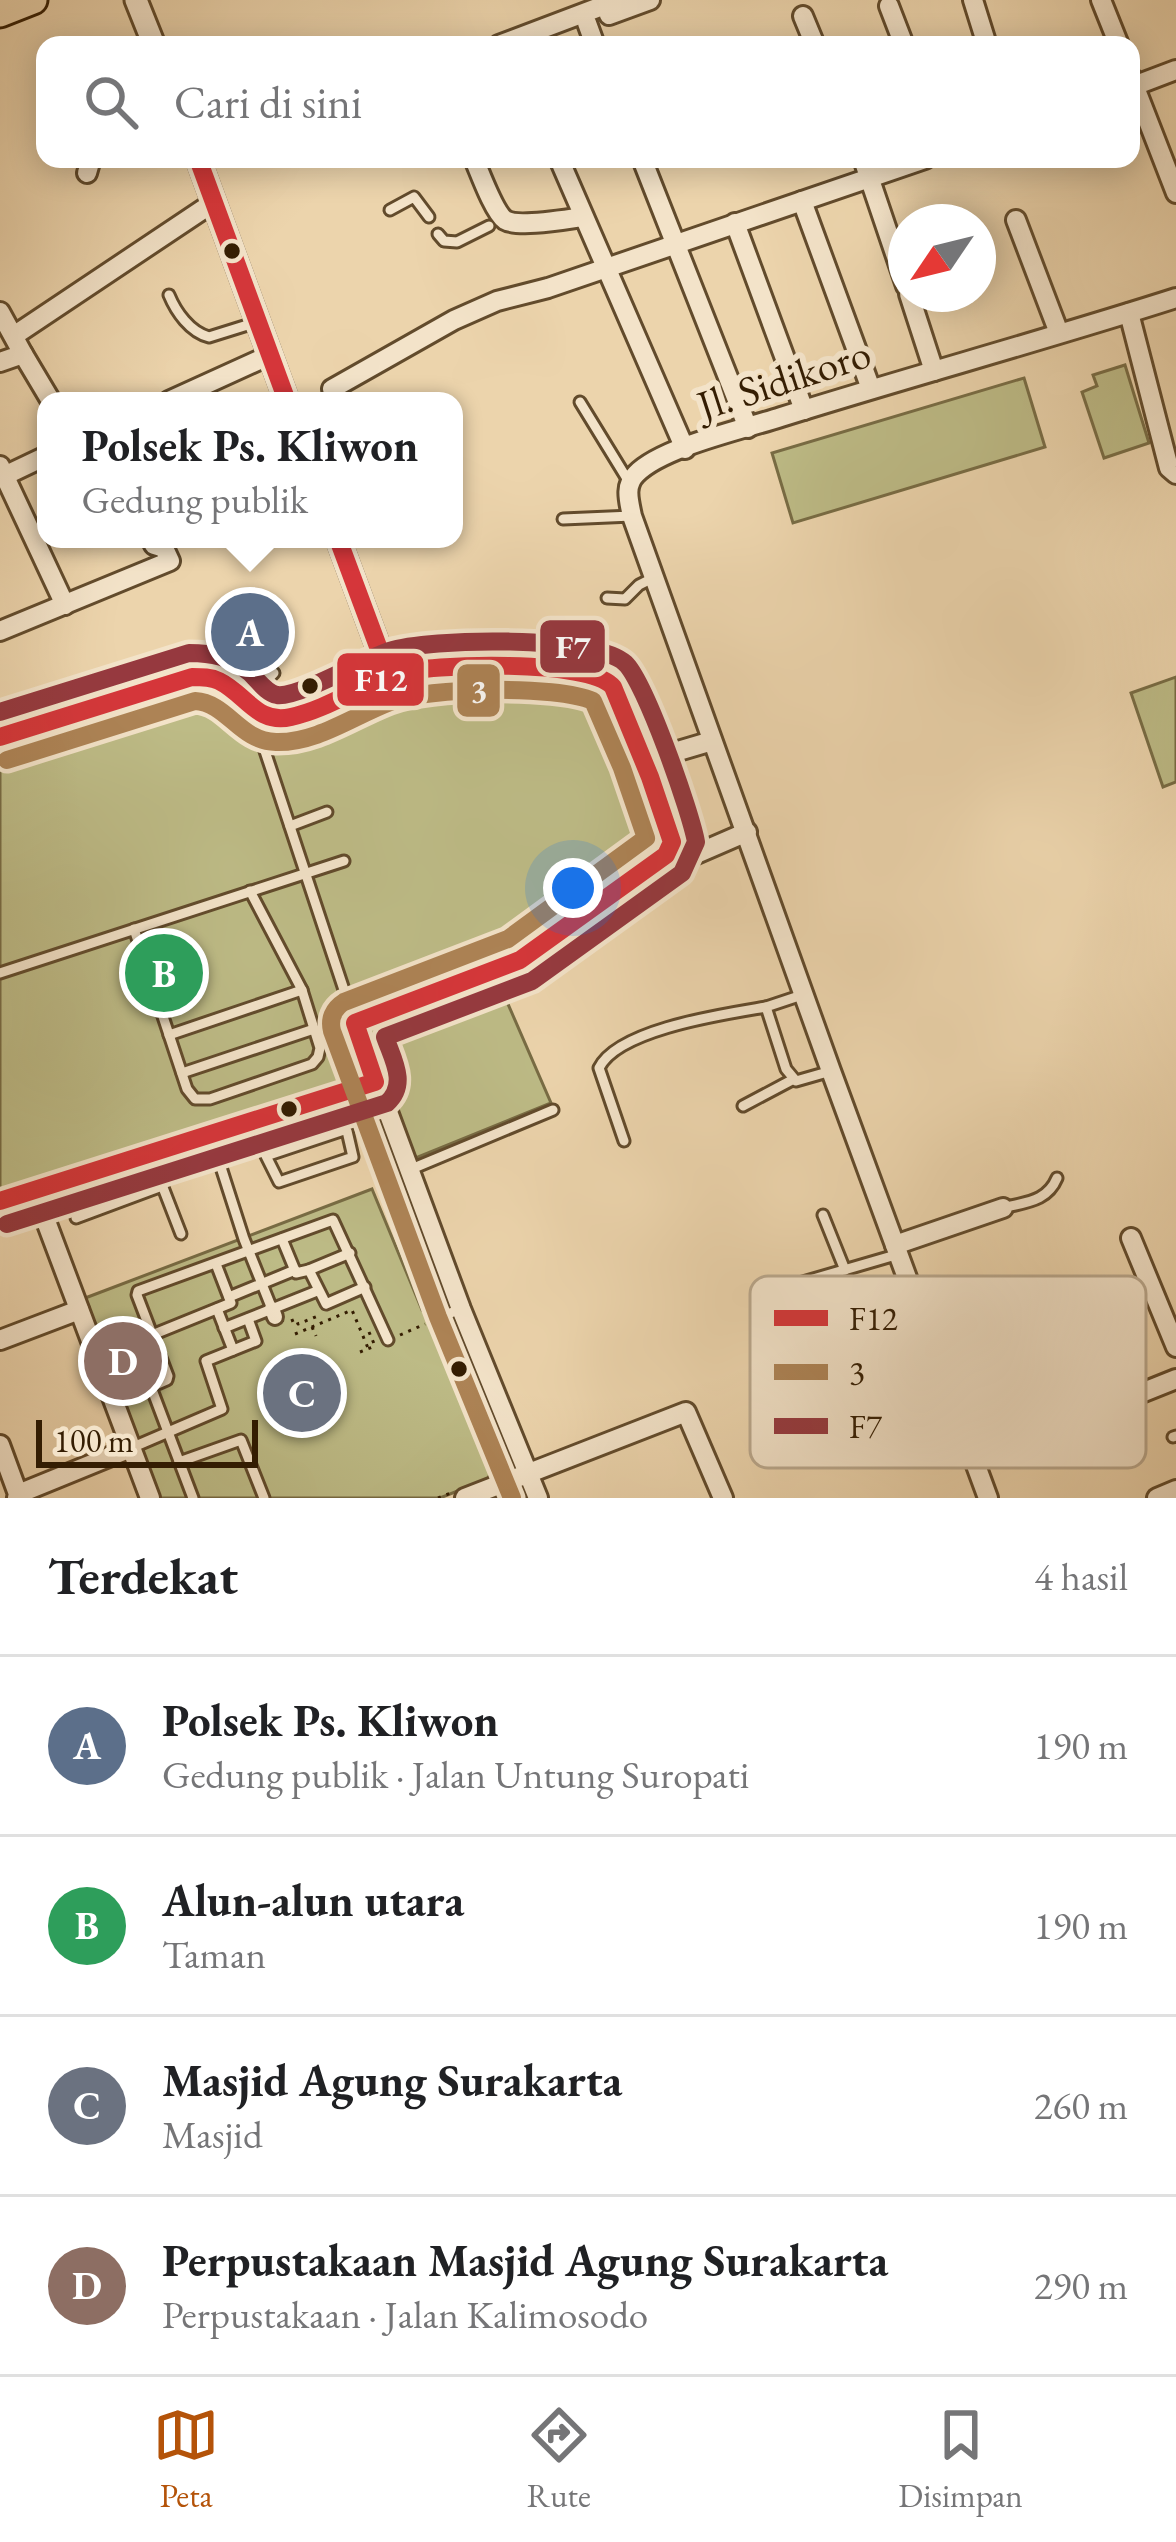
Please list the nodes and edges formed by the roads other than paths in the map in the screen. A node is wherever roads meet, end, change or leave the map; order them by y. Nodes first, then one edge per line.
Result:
1 (31, 0) edge
2 (136, 0) edge
3 (618, 0) edge
4 (650, 0) edge
5 (974, 0) edge
6 (1101, 0) edge
7 (889, 6) dead end
8 (0, 13) edge
9 (803, 16) dead end
10 (587, 23) junction
11 (150, 36) edge
12 (523, 36) edge
13 (554, 36) edge
14 (592, 36) edge
15 (811, 36) edge
16 (901, 36) edge
17 (984, 36) edge
18 (1115, 36) edge
19 (1176, 70) edge
20 (1140, 81) edge
21 (1140, 103) edge
22 (201, 168) edge
23 (480, 168) edge
24 (564, 168) edge
25 (646, 168) edge
26 (867, 168) edge
27 (900, 168) edge
28 (871, 178) junction
29 (1176, 193) edge
30 (214, 202) junction
31 (802, 202) junction
32 (390, 210) dead end
33 (583, 217) junction
34 (428, 218) dead end
35 (1016, 220) dead end
36 (498, 223) junction
37 (736, 223) junction
38 (888, 231) edge
39 (438, 234) dead end
40 (676, 243) junction
41 (607, 266) junction
42 (169, 295) dead end
43 (1176, 298) edge
44 (0, 312) edge
45 (914, 312) edge
46 (1129, 313) junction
47 (257, 322) junction
48 (1059, 333) junction
49 (15, 335) junction
50 (23, 354) junction
51 (270, 355) junction
52 (0, 362) edge
53 (934, 370) junction
54 (332, 389) dead end
55 (871, 389) junction
56 (46, 392) edge
57 (189, 392) edge
58 (284, 392) edge
59 (580, 402) dead end
60 (804, 410) junction
61 (748, 428) junction
62 (685, 448) junction
63 (37, 459) edge
64 (2, 473) edge
65 (1176, 474) edge
66 (629, 482) junction
67 (632, 516) junction
68 (563, 519) dead end
69 (37, 546) edge
70 (38, 548) edge
71 (164, 548) edge
72 (341, 548) edge
73 (655, 577) junction
74 (608, 598) dead end
75 (65, 605) junction
76 (0, 631) edge
77 (274, 673) dead end
78 (389, 676) junction
79 (252, 707) junction
80 (2, 731) edge
81 (712, 741) junction
82 (656, 756) junction
83 (327, 812) dead end
84 (290, 826) junction
85 (747, 832) junction
86 (344, 861) dead end
87 (307, 873) junction
88 (250, 892) junction
89 (134, 929) junction
90 (604, 929) dead end
91 (0, 973) edge
92 (302, 990) junction
93 (804, 994) junction
94 (766, 1007) junction
95 (355, 1023) junction
96 (314, 1029) junction
97 (169, 1035) junction
98 (831, 1071) junction
99 (182, 1073) junction
100 (792, 1079) junction
101 (375, 1082) junction
102 (743, 1106) dead end
103 (554, 1110) dead end
104 (252, 1120) junction
105 (210, 1133) junction
106 (624, 1141) dead end
107 (150, 1154) junction
108 (266, 1156) junction
109 (409, 1169) junction
110 (1057, 1178) dead end
111 (162, 1186) junction
112 (35, 1192) junction
113 (0, 1201) edge
114 (1003, 1208) joint
115 (823, 1215) dead end
116 (76, 1218) dead end
117 (181, 1234) dead end
118 (1131, 1238) dead end
119 (282, 1239) junction
120 (897, 1250) junction
121 (249, 1252) junction
122 (350, 1253) junction
123 (217, 1264) junction
124 (295, 1270) junction
125 (309, 1270) junction
126 (845, 1270) junction
127 (824, 1276) edge
128 (907, 1276) edge
129 (262, 1284) junction
130 (365, 1287) junction
131 (317, 1291) junction
132 (230, 1297) junction
133 (460, 1309) junction
134 (79, 1310) junction
135 (217, 1310) junction
136 (274, 1314) junction
137 (437, 1318) road end
138 (248, 1319) junction
139 (224, 1328) junction
140 (152, 1335) junction
141 (0, 1340) edge
142 (388, 1340) road end
143 (1176, 1347) edge
144 (233, 1350) junction
145 (139, 1354) dead end
146 (1176, 1379) edge
147 (151, 1387) junction
148 (1146, 1391) edge
149 (168, 1434) junction
150 (0, 1445) edge
151 (130, 1448) junction
152 (179, 1462) junction
153 (977, 1468) edge
154 (529, 1473) junction
155 (1176, 1490) edge
156 (460, 1494) edge
157 (18, 1496) edge
158 (150, 1498) edge
159 (193, 1498) edge
160 (265, 1498) edge
161 (538, 1498) edge
162 (723, 1498) edge
163 (988, 1498) edge
164 (1156, 1498) edge

1 - 8 main road
2 - 11 street
3 - 12 street
4 - 10 street
5 - 17 street
6 - 18 street
7 - 16 street
9 - 15 street
10 - 13 street
10 - 14 street
19 - 20 street
21 - 29 street
22 - 30 street
23 - 36 street
24 - 33 street
25 - 40 street
26 - 28 street
27 - 28 street
28 - 31 street
28 - 38 street
30 - 47 street
30 - 49 street
31 - 37 street
31 - 55 street
32 - 34 lane
33 - 36 street
33 - 41 street
35 - 48 street
36 - 39 lane
37 - 40 street
37 - 60 street
40 - 41 street
40 - 61 street
41 - 54 street
41 - 62 street
42 - 47 lane
43 - 46 street, Jl. Sidikoro
44 - 49 street
45 - 53 street
46 - 48 street, Jl. Sidikoro
46 - 65 street
47 - 51 street
48 - 53 street, Jl. Sidikoro
49 - 50 street
50 - 52 street
50 - 56 street
51 - 57 street
51 - 58 street
53 - 55 street, Jl. Sidikoro
55 - 60 street, Jl. Sidikoro
59 - 66 lane
60 - 61 street, Jl. Sidikoro
61 - 62 street, Jl. Sidikoro
62 - 66 street, Jl. Sidikoro
63 - 64 street
64 - 69 street
66 - 67 street
67 - 68 lane
67 - 73 street
70 - 75 street
71 - 75 street
72 - 78 street
73 - 74 lane
73 - 81 street
75 - 76 street
77 - 79 lane
78 - 79 street
78 - 82 street
79 - 80 street
79 - 84 lane
81 - 82 street
81 - 85 street
82 - 95 street
83 - 84 lane
84 - 87 lane
85 - 90 street
85 - 93 street
86 - 87 lane
87 - 88 lane
87 - 95 lane
88 - 89 lane
88 - 92 lane
89 - 91 lane
89 - 97 lane
92 - 96 lane
92 - 97 lane
93 - 94 lane
93 - 98 street
94 - 100 lane
94 - 106 lane
95 - 101 street
96 - 99 lane
96 - 99 lane
97 - 99 lane
98 - 100 lane
98 - 120 street
100 - 102 lane
101 - 104 street
101 - 109 street
103 - 109 lane
104 - 105 street
104 - 108 lane
105 - 107 street
105 - 121 lane
107 - 111 lane
107 - 112 street
108 - 108 lane
109 - 133 street
110 - 114 lane
111 - 116 lane
111 - 117 lane
112 - 113 street
112 - 134 street
114 - 120 street
115 - 126 lane
118 - 143 street
119 - 121 lane
119 - 122 lane
119 - 124 lane
120 - 126 lane
120 - 128 street
121 - 123 lane
121 - 129 lane
122 - 125 lane
122 - 130 lane
123 - 132 lane
123 - 140 lane
124 - 125 lane
124 - 129 lane
125 - 131 lane
126 - 127 lane
129 - 132 lane
129 - 136 lane
130 - 131 lane
130 - 142 lane
131 - 136 lane
132 - 135 lane
133 - 137 lane
133 - 154 street
134 - 141 street
134 - 151 street
135 - 139 lane
135 - 140 lane
136 - 138 lane
138 - 139 lane
138 - 144 lane
139 - 144 lane
140 - 147 lane
144 - 149 lane
145 - 147 lane
146 - 148 street
147 - 149 lane
149 - 151 lane
149 - 152 lane
150 - 157 street
151 - 157 street
151 - 158 street
152 - 159 lane
152 - 160 lane
153 - 163 street
154 - 156 street
154 - 161 street
154 - 162 street
155 - 164 street

